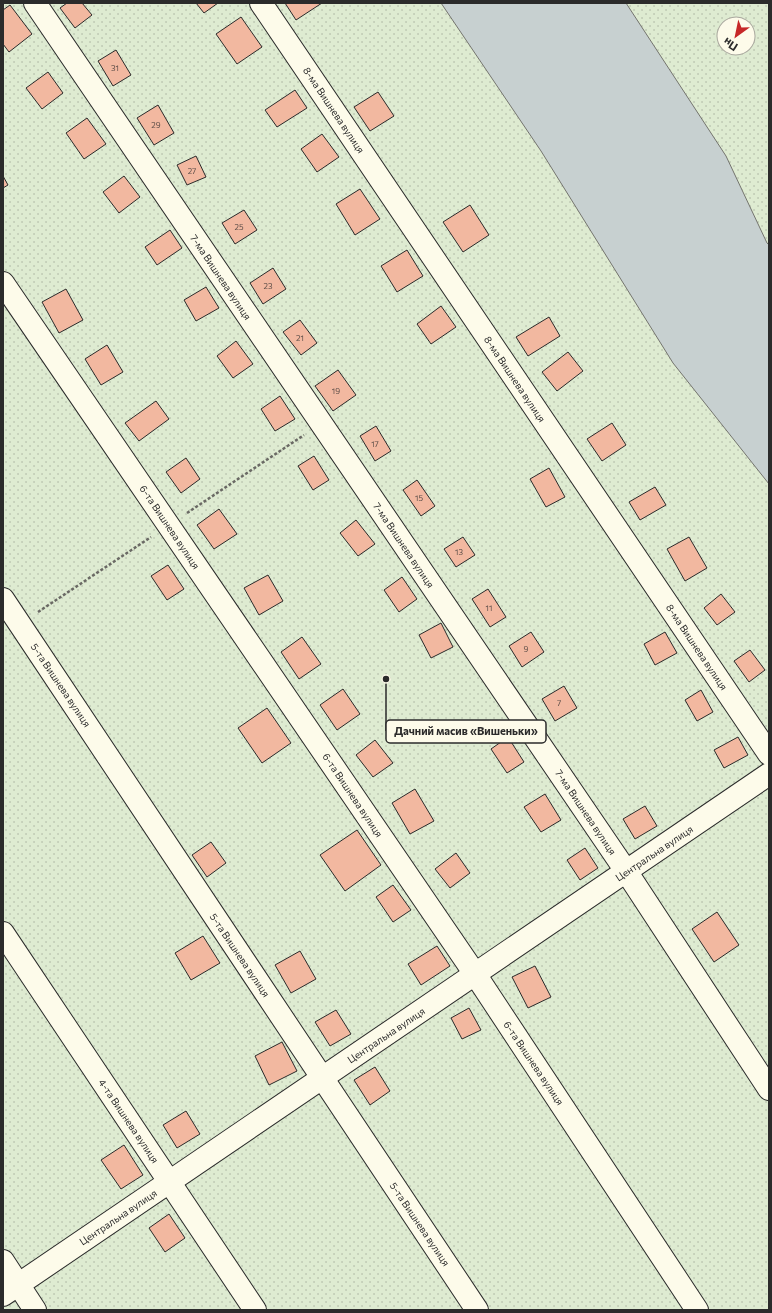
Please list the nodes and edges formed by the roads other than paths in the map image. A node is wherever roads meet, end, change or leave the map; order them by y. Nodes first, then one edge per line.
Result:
1 (35, 3) edge
2 (261, 3) edge
3 (3, 283) edge
4 (3, 599) edge
5 (769, 754) edge
6 (769, 774) edge
7 (626, 871) junction
8 (3, 933) edge
9 (475, 974) junction
10 (322, 1078) junction
11 (769, 1089) edge
12 (170, 1182) junction
13 (3, 1261) edge
14 (11, 1290) edge
15 (35, 1310) edge
16 (255, 1310) edge
17 (477, 1310) edge
18 (697, 1310) edge

1 - 7 street, 7-ма Вишнева вулиця
2 - 5 street, 8-ма Вишнева вулиця
3 - 9 street, 6-та Вишнева вулиця
4 - 10 street, 5-та Вишнева вулиця
6 - 7 street, Центральна вулиця
7 - 9 street, Центральна вулиця
7 - 11 street, 7-ма Вишнева вулиця
8 - 12 street, 4-та Вишнева вулиця
9 - 10 street, Центральна вулиця
9 - 18 street, 6-та Вишнева вулиця
10 - 12 street, Центральна вулиця
10 - 17 street, 5-та Вишнева вулиця
12 - 14 street, Центральна вулиця
12 - 16 street, 4-та Вишнева вулиця
13 - 14 street
14 - 15 street

